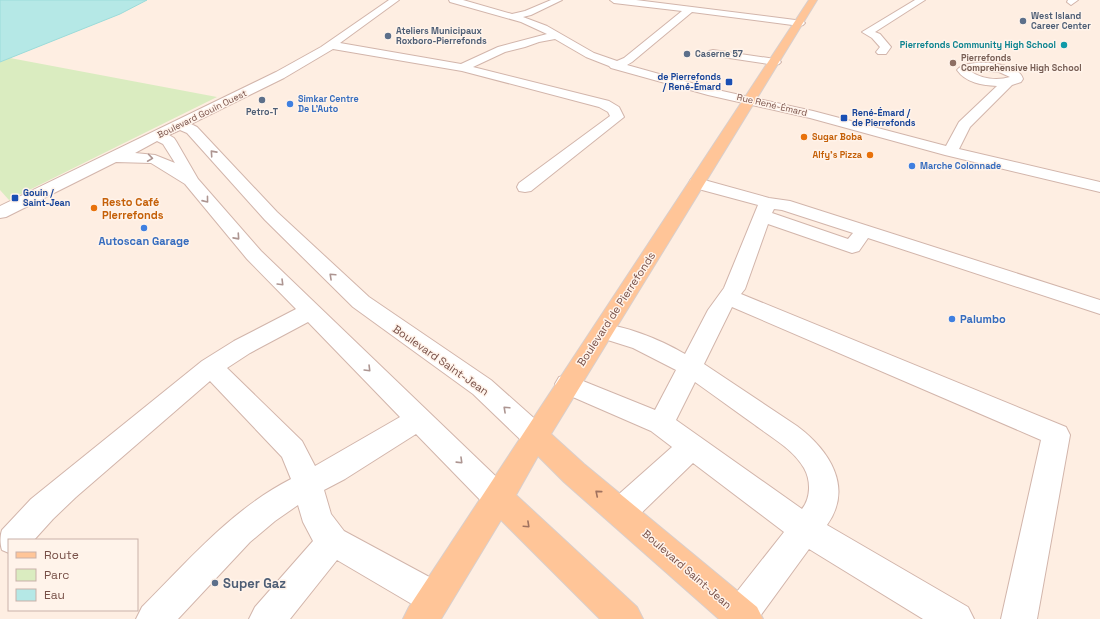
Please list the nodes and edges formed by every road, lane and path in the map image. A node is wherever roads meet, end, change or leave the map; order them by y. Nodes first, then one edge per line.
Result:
1 (396, 0) edge
2 (452, 0) edge
3 (558, 0) edge
4 (614, 0) edge
5 (813, 0) edge
6 (921, 0) edge
7 (717, 4) dead end
8 (690, 9) junction
9 (708, 11) junction
10 (514, 16) junction
11 (878, 16) dead end
12 (891, 18) junction
13 (800, 23) junction
14 (555, 36) junction
15 (330, 45) junction
16 (882, 52) dead end
17 (713, 53) dead end
18 (775, 62) junction
19 (615, 66) junction
20 (462, 68) junction
21 (1008, 82) dead end
22 (750, 100) junction
23 (181, 125) junction
24 (158, 136) junction
25 (950, 152) junction
26 (110, 159) junction
27 (191, 181) junction
28 (697, 183) junction
29 (524, 187) dead end
30 (1100, 187) edge
31 (765, 210) junction
32 (0, 213) edge
33 (728, 297) junction
34 (1100, 307) edge
35 (310, 311) junction
36 (603, 331) junction
37 (211, 367) junction
38 (689, 367) junction
39 (568, 384) junction
40 (418, 419) junction
41 (661, 424) junction
42 (534, 436) junction
43 (692, 446) junction
44 (308, 485) junction
45 (498, 498) junction
46 (621, 512) junction
47 (805, 529) junction
48 (13, 539) edge
49 (333, 540) junction
50 (8, 545) edge
51 (0, 554) edge
52 (428, 609) edge
53 (742, 617) edge
54 (154, 619) edge
55 (267, 619) edge
56 (626, 619) edge
57 (956, 619) edge
58 (1019, 619) edge

1 - 15 street, Boulevard Gouin Ouest
2 - 10 street, Rue René-Émard
3 - 10 street
4 - 8 street
5 - 13 main road, Boulevard de Pierrefonds
6 - 12 street
7 - 9 street
8 - 9 street
8 - 19 street
9 - 13 street
10 - 14 street, Rue René-Émard
11 - 12 street
12 - 16 street
13 - 18 main road, Boulevard de Pierrefonds
14 - 19 street, Rue René-Émard
14 - 20 street
15 - 20 street
15 - 23 street, Boulevard Gouin Ouest
17 - 18 street
18 - 22 main road, Boulevard de Pierrefonds
19 - 22 street, Rue René-Émard
20 - 29 street
21 - 25 street
22 - 25 street, Rue René-Émard
22 - 28 main road, Boulevard de Pierrefonds
23 - 24 street, Boulevard Gouin Ouest
42 -> 23 street, Boulevard Saint-Jean
24 - 26 street, Boulevard Gouin Ouest
24 - 27 street
25 - 30 street, Rue René-Émard
26 -> 27 street
26 - 32 street, Boulevard Gouin Ouest
27 -> 35 street
28 - 31 street
28 - 36 main road, Boulevard de Pierrefonds
31 - 33 street
31 - 34 street
33 - 38 street
33 - 58 street
35 - 37 street
35 -> 40 street
36 - 38 street
36 - 39 main road, Boulevard de Pierrefonds
37 - 44 street
37 - 48 street
38 - 41 street
38 - 47 street
39 - 41 street
39 - 42 main road, Boulevard de Pierrefonds
40 - 44 street
40 -> 45 street
41 - 43 street
42 - 45 main road, Boulevard de Pierrefonds
46 -> 42 main road, Boulevard Saint-Jean
43 - 46 street
43 - 47 street
44 - 49 street
44 - 54 street
45 - 52 main road, Boulevard de Pierrefonds
45 -> 56 main road
46 - 53 main road, Boulevard Saint-Jean
47 - 53 street
47 - 57 street
49 - 52 street
49 - 55 street
50 - 51 street

